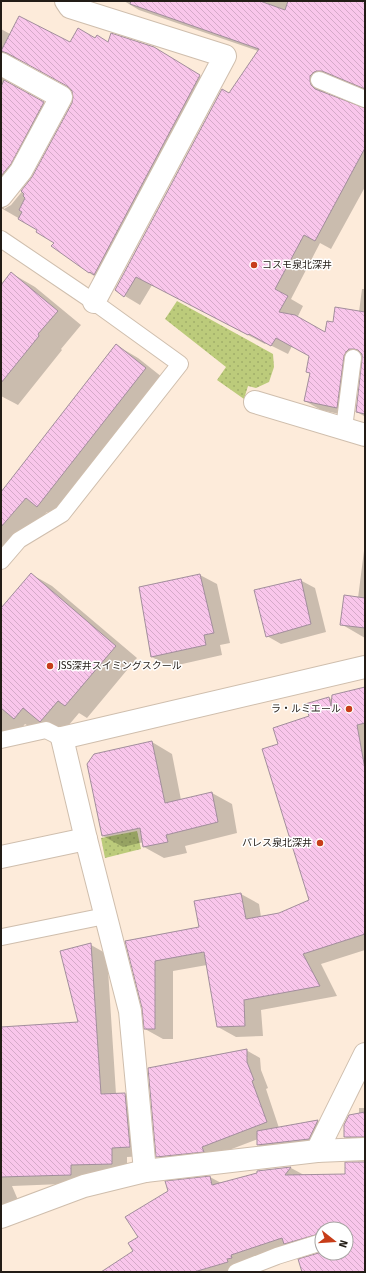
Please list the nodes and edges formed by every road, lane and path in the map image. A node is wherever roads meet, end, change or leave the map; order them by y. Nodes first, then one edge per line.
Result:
1 (66, 1) edge
2 (1, 64) edge
3 (319, 80) dead end
4 (365, 99) edge
5 (1, 196) edge
6 (1, 239) edge
7 (94, 302) junction
8 (353, 358) dead end
9 (255, 402) dead end
10 (344, 428) junction
11 (365, 435) edge
12 (1, 561) edge
13 (365, 667) edge
14 (62, 738) junction
15 (1, 740) edge
16 (86, 839) junction
17 (1, 858) edge
18 (105, 916) junction
19 (2, 937) dead end
20 (365, 1054) edge
21 (365, 1149) edge
22 (318, 1151) junction
23 (145, 1171) junction
24 (1, 1217) edge
25 (314, 1244) edge
26 (236, 1272) edge

1 - 7 street
2 - 5 street
3 - 4 lane
6 - 7 lane
7 - 12 lane
8 - 10 lane
9 - 10 street
10 - 11 street
13 - 14 street
14 - 15 lane
14 - 16 street
16 - 17 street
16 - 18 street
18 - 19 lane
18 - 23 street
20 - 22 street
21 - 22 street
22 - 23 street
23 - 24 street
25 - 26 lane

